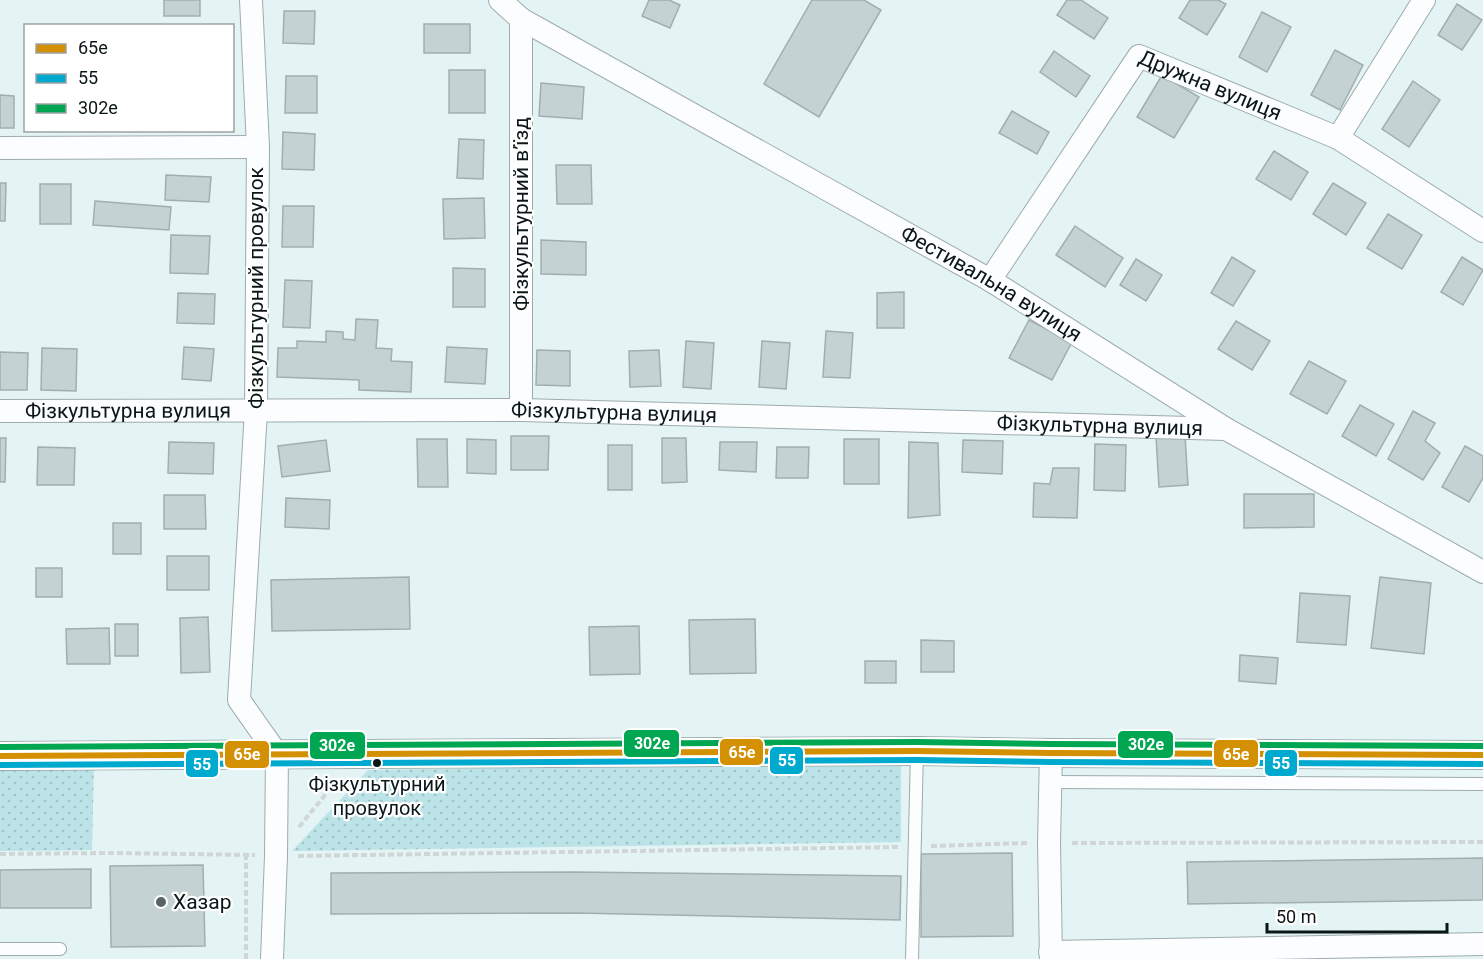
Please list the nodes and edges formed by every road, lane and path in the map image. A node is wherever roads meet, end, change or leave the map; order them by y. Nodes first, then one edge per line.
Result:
1 (251, 0) edge
2 (500, 0) edge
3 (1424, 0) edge
4 (521, 19) junction
5 (1338, 138) junction
6 (258, 147) junction
7 (0, 148) edge
8 (1483, 231) edge
9 (990, 280) junction
10 (256, 410) junction
11 (521, 410) junction
12 (0, 411) edge
13 (1226, 429) junction
14 (1483, 572) edge
15 (917, 751) junction
16 (1051, 753) junction
17 (277, 754) junction
18 (1483, 755) edge
19 (0, 756) edge
20 (344, 771) dead end
21 (1050, 782) junction
22 (1483, 784) edge
23 (1483, 842) edge
24 (1049, 843) junction
25 (914, 846) junction
26 (0, 854) edge
27 (246, 855) junction
28 (276, 856) junction
29 (1483, 944) edge
30 (0, 949) edge
31 (60, 949) dead end
32 (1051, 955) edge
33 (246, 959) edge
34 (272, 959) edge
35 (912, 959) edge

1 - 6 street, Фізкультурний провулок
2 - 4 street, Фестивальна вулиця
3 - 5 street
4 - 9 street, Фестивальна вулиця
4 - 11 street, Фізкультурний в’їзд
5 - 8 street, Дружна вулиця
5 - 9 street, Дружна вулиця
6 - 7 street
6 - 10 street, Фізкультурний провулок
9 - 13 street, Фестивальна вулиця
10 - 11 street, Фізкультурна вулиця
10 - 12 street, Фізкультурна вулиця
10 - 17 street, Фізкультурний провулок
11 - 13 street, Фізкультурна вулиця
13 - 14 street, Фестивальна вулиця
15 - 16 street
15 - 17 street
15 - 25 lane
16 - 18 street
16 - 21 street
17 - 19 street
17 - 28 street
20 - 28 path
21 - 22 lane
21 - 24 street
23 - 24 path
24 - 25 path
24 - 32 street
25 - 28 path
25 - 35 lane
26 - 27 path
27 - 28 path
27 - 33 path
28 - 34 street
29 - 32 street
30 - 31 lane

